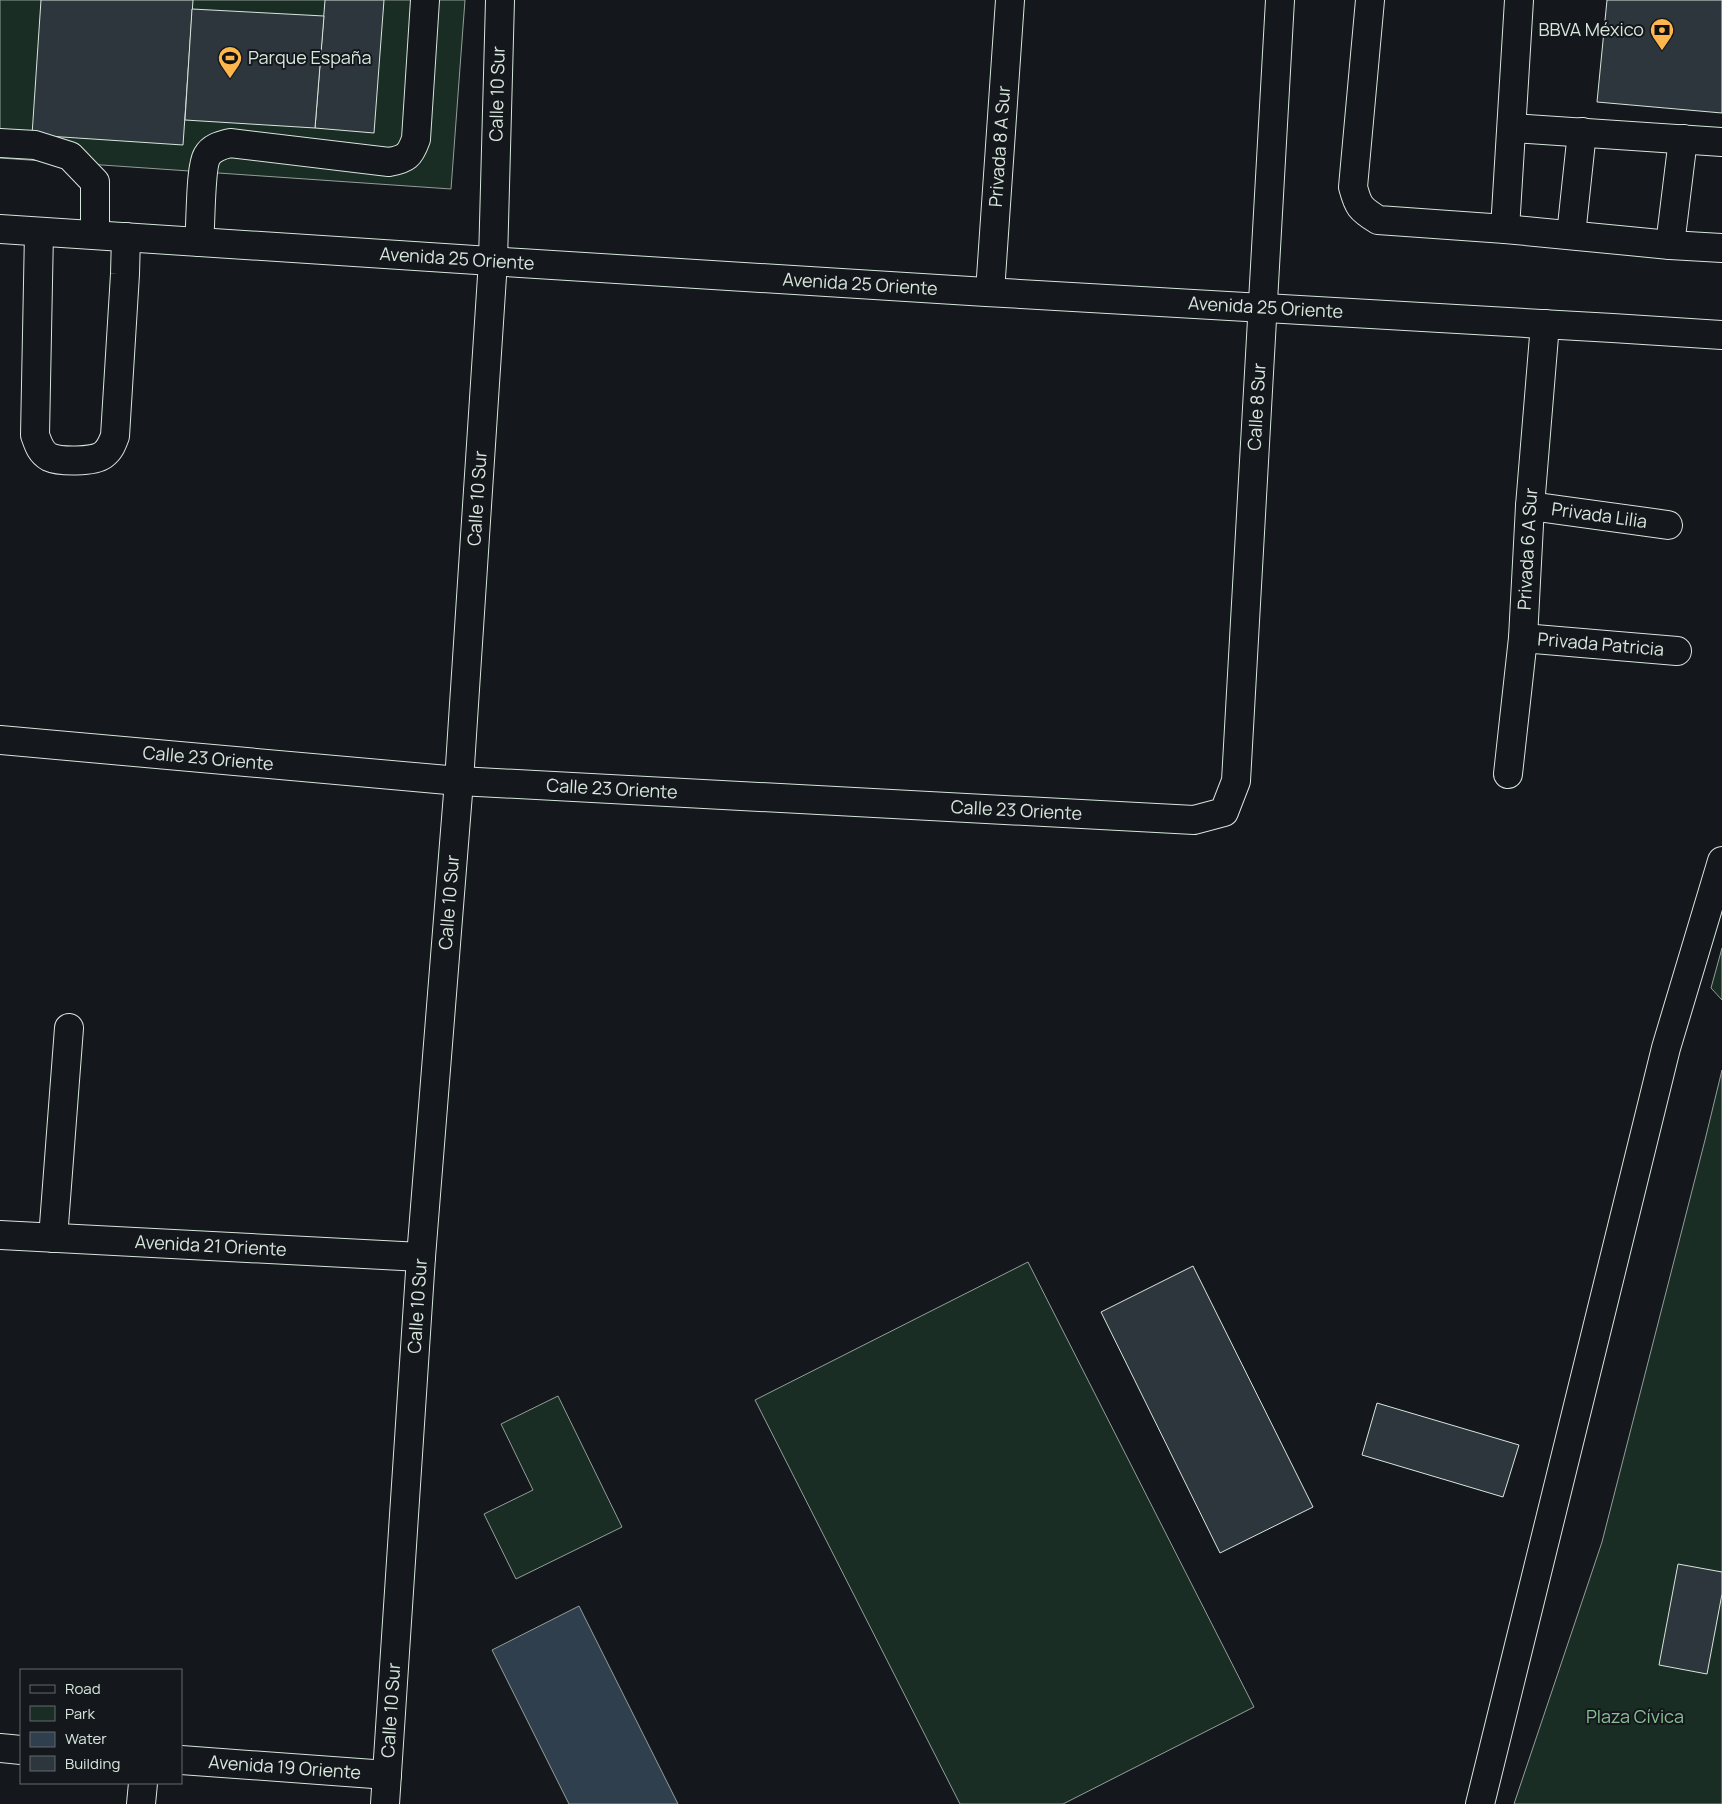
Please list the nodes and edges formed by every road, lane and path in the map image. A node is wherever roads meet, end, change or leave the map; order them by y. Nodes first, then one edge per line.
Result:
1 (425, 0) edge
2 (500, 0) edge
3 (1010, 0) edge
4 (1280, 0) edge
5 (1370, 0) edge
6 (1519, 0) edge
7 (1512, 128) junction
8 (1582, 132) junction
9 (1683, 139) junction
10 (1722, 142) edge
11 (0, 143) edge
12 (0, 229) edge
13 (1505, 229) junction
14 (39, 232) junction
15 (95, 235) junction
16 (1571, 235) junction
17 (126, 237) junction
18 (199, 242) junction
19 (1670, 245) junction
20 (1722, 248) edge
21 (493, 261) junction
22 (990, 292) junction
23 (1261, 306) junction
24 (1545, 324) junction
25 (1722, 335) edge
26 (1530, 506) junction
27 (1668, 525) dead end
28 (1523, 638) junction
29 (1677, 651) dead end
30 (0, 740) edge
31 (1508, 774) dead end
32 (459, 781) junction
33 (1224, 812) joint
34 (1722, 861) edge
35 (69, 1028) dead end
36 (0, 1235) edge
37 (53, 1238) junction
38 (421, 1257) junction
39 (0, 1748) edge
40 (20, 1750) edge
41 (182, 1760) edge
42 (387, 1775) junction
43 (143, 1784) edge
44 (141, 1804) edge
45 (385, 1804) edge
46 (1480, 1804) edge

1 - 18 street
2 - 21 street, Calle 10 Sur
3 - 22 street, Privada 8 A Sur
4 - 23 street, Calle 8 Sur
5 - 13 street
6 - 7 street
7 - 8 street
7 - 13 street
8 - 9 street
8 - 16 street
9 - 10 street
9 - 19 street
11 - 15 street
12 - 14 street, Avenida 25 Oriente
13 - 16 street
14 - 15 street, Avenida 25 Oriente
14 - 17 street
15 - 17 street, Avenida 25 Oriente
16 - 19 street
17 - 18 street, Avenida 25 Oriente
18 - 21 street, Avenida 25 Oriente
19 - 20 street
21 - 22 street, Avenida 25 Oriente
21 - 32 street, Calle 10 Sur
22 - 23 street, Avenida 25 Oriente
23 - 24 street, Avenida 25 Oriente
23 - 33 street, Calle 8 Sur
24 - 25 street, Avenida 25 Oriente
24 - 26 street, Privada 6 A Sur
26 - 27 street, Privada Lilia
26 - 28 street, Privada 6 A Sur
28 - 29 street, Privada Patricia
28 - 31 street, Privada 6 A Sur
30 - 32 street, Calle 23 Oriente
32 - 33 street, Calle 23 Oriente
32 - 38 street, Calle 10 Sur
34 - 46 street
35 - 37 street
36 - 37 street, Avenida 21 Oriente
37 - 38 street, Avenida 21 Oriente
38 - 42 street, Calle 10 Sur
39 - 40 street
41 - 42 street, Avenida 19 Oriente
42 - 45 street, Calle 10 Sur
43 - 44 street

